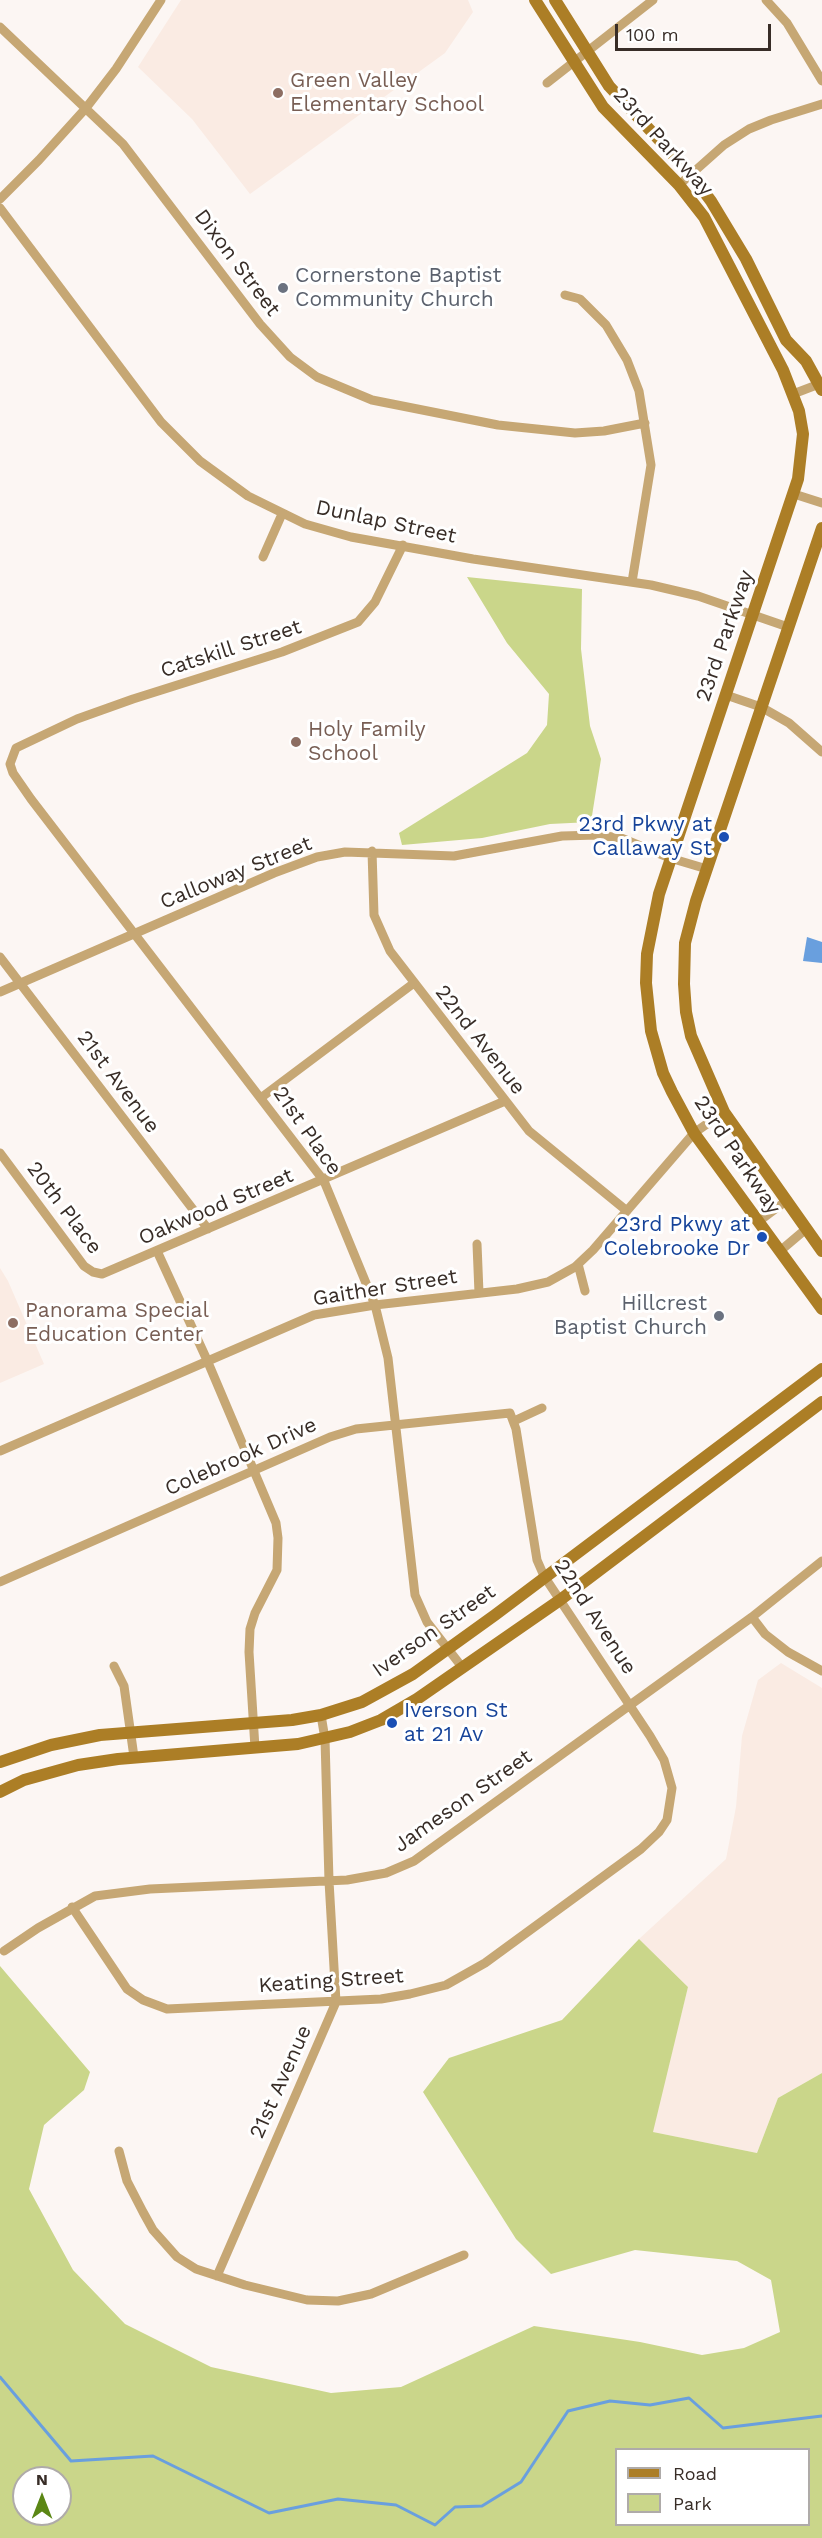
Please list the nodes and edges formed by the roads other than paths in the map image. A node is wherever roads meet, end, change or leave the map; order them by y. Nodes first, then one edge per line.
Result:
1 (161, 0) edge
2 (535, 0) edge
3 (555, 0) edge
4 (653, 0) edge
5 (766, 0) edge
6 (0, 27) edge
7 (587, 52) junction
8 (573, 64) junction
9 (822, 81) edge
10 (547, 83) dead end
11 (822, 104) edge
12 (86, 108) junction
13 (690, 173) junction
14 (679, 185) junction
15 (0, 199) edge
16 (0, 208) edge
17 (565, 295) dead end
18 (821, 385) edge
19 (793, 394) junction
20 (645, 423) junction
21 (794, 494) junction
22 (822, 503) edge
23 (282, 514) junction
24 (822, 528) edge
25 (403, 545) junction
26 (262, 556) dead end
27 (632, 582) junction
28 (753, 615) junction
29 (788, 627) junction
30 (726, 695) junction
31 (761, 707) junction
32 (30, 741) joint
33 (822, 752) edge
34 (372, 851) junction
35 (670, 858) junction
36 (707, 869) junction
37 (133, 934) junction
38 (0, 957) edge
39 (20, 983) junction
40 (414, 983) junction
41 (0, 992) edge
42 (262, 1097) junction
43 (505, 1101) junction
44 (724, 1112) junction
45 (694, 1133) junction
46 (0, 1153) edge
47 (324, 1181) junction
48 (786, 1201) junction
49 (627, 1211) junction
50 (758, 1222) junction
51 (208, 1229) junction
52 (806, 1229) junction
53 (477, 1244) dead end
54 (157, 1251) junction
55 (780, 1251) junction
56 (822, 1251) edge
57 (578, 1264) junction
58 (107, 1273) joint
59 (585, 1291) dead end
60 (479, 1293) junction
61 (817, 1293) edge
62 (375, 1305) junction
63 (822, 1309) edge
64 (207, 1360) junction
65 (822, 1369) edge
66 (822, 1402) edge
67 (542, 1408) dead end
68 (512, 1417) junction
69 (396, 1423) junction
70 (0, 1451) edge
71 (255, 1471) junction
72 (822, 1562) edge
73 (544, 1576) junction
74 (0, 1582) edge
75 (560, 1600) junction
76 (752, 1617) junction
77 (448, 1649) junction
78 (114, 1666) dead end
79 (462, 1667) junction
80 (822, 1671) edge
81 (630, 1704) junction
82 (321, 1715) junction
83 (254, 1723) junction
84 (131, 1732) junction
85 (325, 1739) junction
86 (255, 1748) junction
87 (134, 1757) junction
88 (664, 1760) joint
89 (0, 1762) edge
90 (0, 1792) edge
91 (329, 1881) junction
92 (72, 1907) junction
93 (4, 1951) dead end
94 (336, 2002) junction
95 (119, 2151) dead end
96 (464, 2256) dead end
97 (217, 2276) junction

1 - 12 street
2 - 8 street, 23rd Parkway
3 - 7 street, 23rd Parkway
4 - 7 street
5 - 9 street
6 - 12 street, Dixon Street
7 - 8 street
7 - 13 street, 23rd Parkway
8 - 10 street
8 - 14 street, 23rd Parkway
11 - 13 street
12 - 15 street
12 - 20 street, Dixon Street
13 - 14 street
13 - 18 street, 23rd Parkway
14 - 19 street, 23rd Parkway
16 - 23 street, Dunlap Street
17 - 20 street
18 - 19 street
19 - 21 street, 23rd Parkway
20 - 27 street
21 - 22 street
21 - 28 street, 23rd Parkway
23 - 25 street, Dunlap Street
23 - 26 street
24 - 29 street, 23rd Parkway
25 - 27 street, Dunlap Street
25 - 32 street, Catskill Street
27 - 28 street, Dunlap Street
28 - 29 street, Dunlap Street
28 - 30 street, 23rd Parkway
29 - 31 street, 23rd Parkway
30 - 31 street
30 - 35 street, 23rd Parkway
31 - 33 street
31 - 36 street, 23rd Parkway
32 - 37 street, 21st Place
34 - 35 street, Calloway Street
34 - 37 street, Calloway Street
34 - 40 street, 22nd Avenue
35 - 36 street, Calloway Street
35 - 45 street, 23rd Parkway
36 - 44 street, 23rd Parkway
37 - 39 street, Calloway Street
37 - 42 street, 21st Place
38 - 39 street, 21st Avenue
39 - 41 street, Calloway Street
39 - 51 street, 21st Avenue
40 - 42 street
40 - 43 street, 22nd Avenue
42 - 47 street, 21st Place
43 - 47 street, Oakwood Street
43 - 49 street, 22nd Avenue
44 - 45 street, Gaither Street
44 - 48 street, 23rd Parkway
45 - 49 street, Gaither Street
45 - 50 street, 23rd Parkway
46 - 58 street, 20th Place
47 - 51 street, Oakwood Street
47 - 62 street, 21st Place
48 - 50 street
48 - 52 street, 23rd Parkway
49 - 57 street, Gaither Street
50 - 55 street, 23rd Parkway
51 - 54 street, Oakwood Street
52 - 55 street
52 - 56 street, 23rd Parkway
53 - 60 street, Gaither Street
54 - 58 street, Oakwood Street
54 - 64 street
55 - 61 street, 23rd Parkway
57 - 59 street
57 - 60 street, Gaither Street
60 - 62 street, Gaither Street
61 - 63 street, 23rd Parkway
62 - 64 street, Gaither Street
62 - 69 street, 21st Place
64 - 70 street, Gaither Street
64 - 71 street
65 - 73 street, Iverson Street
66 - 75 street, Iverson Street
67 - 68 street, Colebrook Drive
68 - 69 street, Colebrook Drive
68 - 73 street, 22nd Avenue
69 - 71 street, Colebrook Drive
69 - 77 street, 21st Place
71 - 74 street, Colebrook Drive
71 - 83 street
72 - 76 street, Jameson Street
73 - 75 street, 22nd Avenue
73 - 77 street, Iverson Street
75 - 79 street, Iverson Street
75 - 81 street, 22nd Avenue
76 - 80 street
76 - 81 street, Jameson Street
77 - 79 street, 21st Place
77 - 82 street, Iverson Street
78 - 84 street
79 - 85 street, Iverson Street
81 - 88 street, 22nd Avenue
81 - 91 street, Jameson Street
82 - 83 street, Iverson Street
82 - 85 street, 21st Avenue
83 - 84 street, Iverson Street
83 - 86 street
84 - 87 street
84 - 89 street, Iverson Street
85 - 86 street, Iverson Street
85 - 91 street, 21st Avenue
86 - 87 street, Iverson Street
87 - 90 street, Iverson Street
88 - 94 street, Keating Street
91 - 92 street, Jameson Street
91 - 94 street, 21st Avenue
92 - 93 street, Jameson Street
92 - 94 street, Keating Street
94 - 97 street, 21st Avenue
95 - 97 street
96 - 97 street

